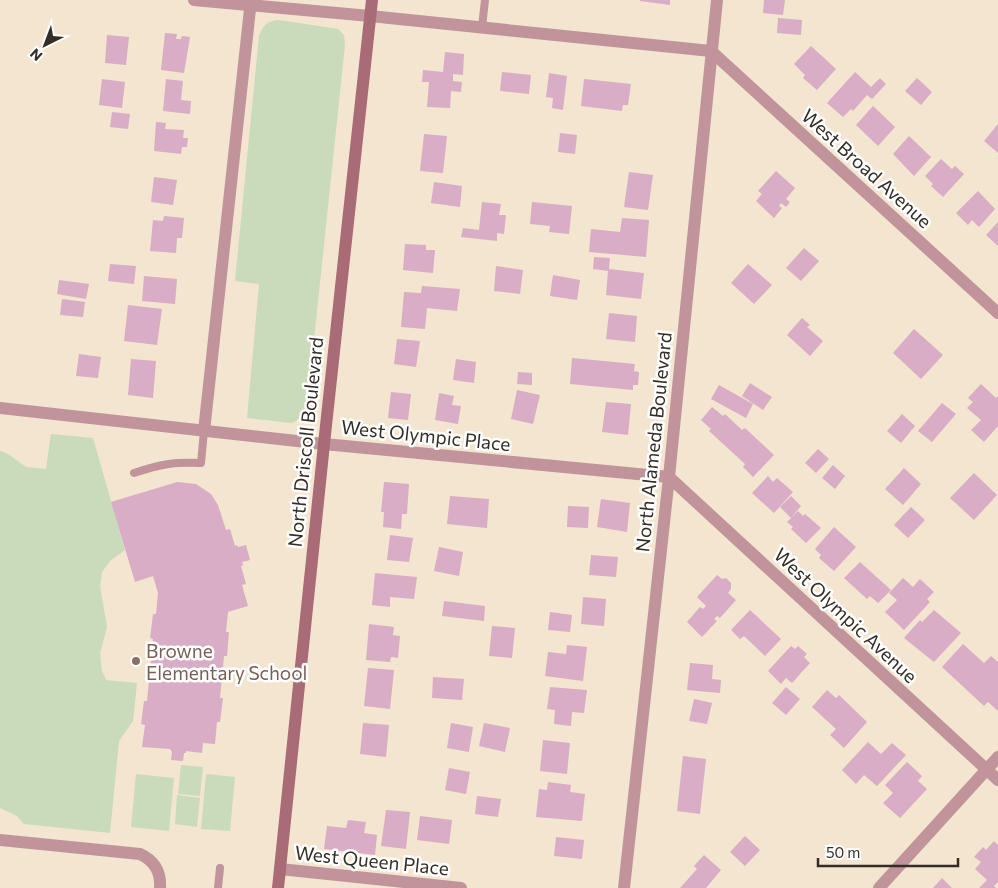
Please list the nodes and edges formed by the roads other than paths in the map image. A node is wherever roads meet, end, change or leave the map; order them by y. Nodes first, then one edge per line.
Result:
1 (194, 0) edge
2 (372, 0) edge
3 (485, 0) edge
4 (717, 0) edge
5 (251, 3) edge
6 (370, 16) junction
7 (482, 27) junction
8 (711, 51) junction
9 (998, 313) edge
10 (0, 408) edge
11 (204, 431) junction
12 (324, 444) junction
13 (134, 473) dead end
14 (669, 477) junction
15 (998, 757) edge
16 (987, 770) junction
17 (998, 780) edge
18 (0, 840) edge
19 (220, 868) dead end
20 (280, 869) junction
21 (160, 888) edge
22 (218, 888) edge
23 (278, 888) edge
24 (461, 888) edge
25 (624, 888) edge
26 (879, 888) edge

1 - 5 street
2 - 6 main road, North Driscoll Boulevard
3 - 7 lane
4 - 8 street, North Alameda Boulevard
5 - 6 street
5 - 11 street
6 - 7 street
6 - 12 main road, North Driscoll Boulevard
7 - 8 street
8 - 9 street, West Broad Avenue
8 - 14 street, North Alameda Boulevard
10 - 11 street, West Olympic Place
11 - 12 street, West Olympic Place
11 - 13 lane
12 - 14 street, West Olympic Place
12 - 20 main road, North Driscoll Boulevard
14 - 16 street, West Olympic Avenue
14 - 25 street, North Alameda Boulevard
15 - 16 street
16 - 17 street, West Olympic Avenue
16 - 26 street
18 - 21 street
19 - 22 lane
20 - 23 main road, North Driscoll Boulevard
20 - 24 street, West Queen Place

